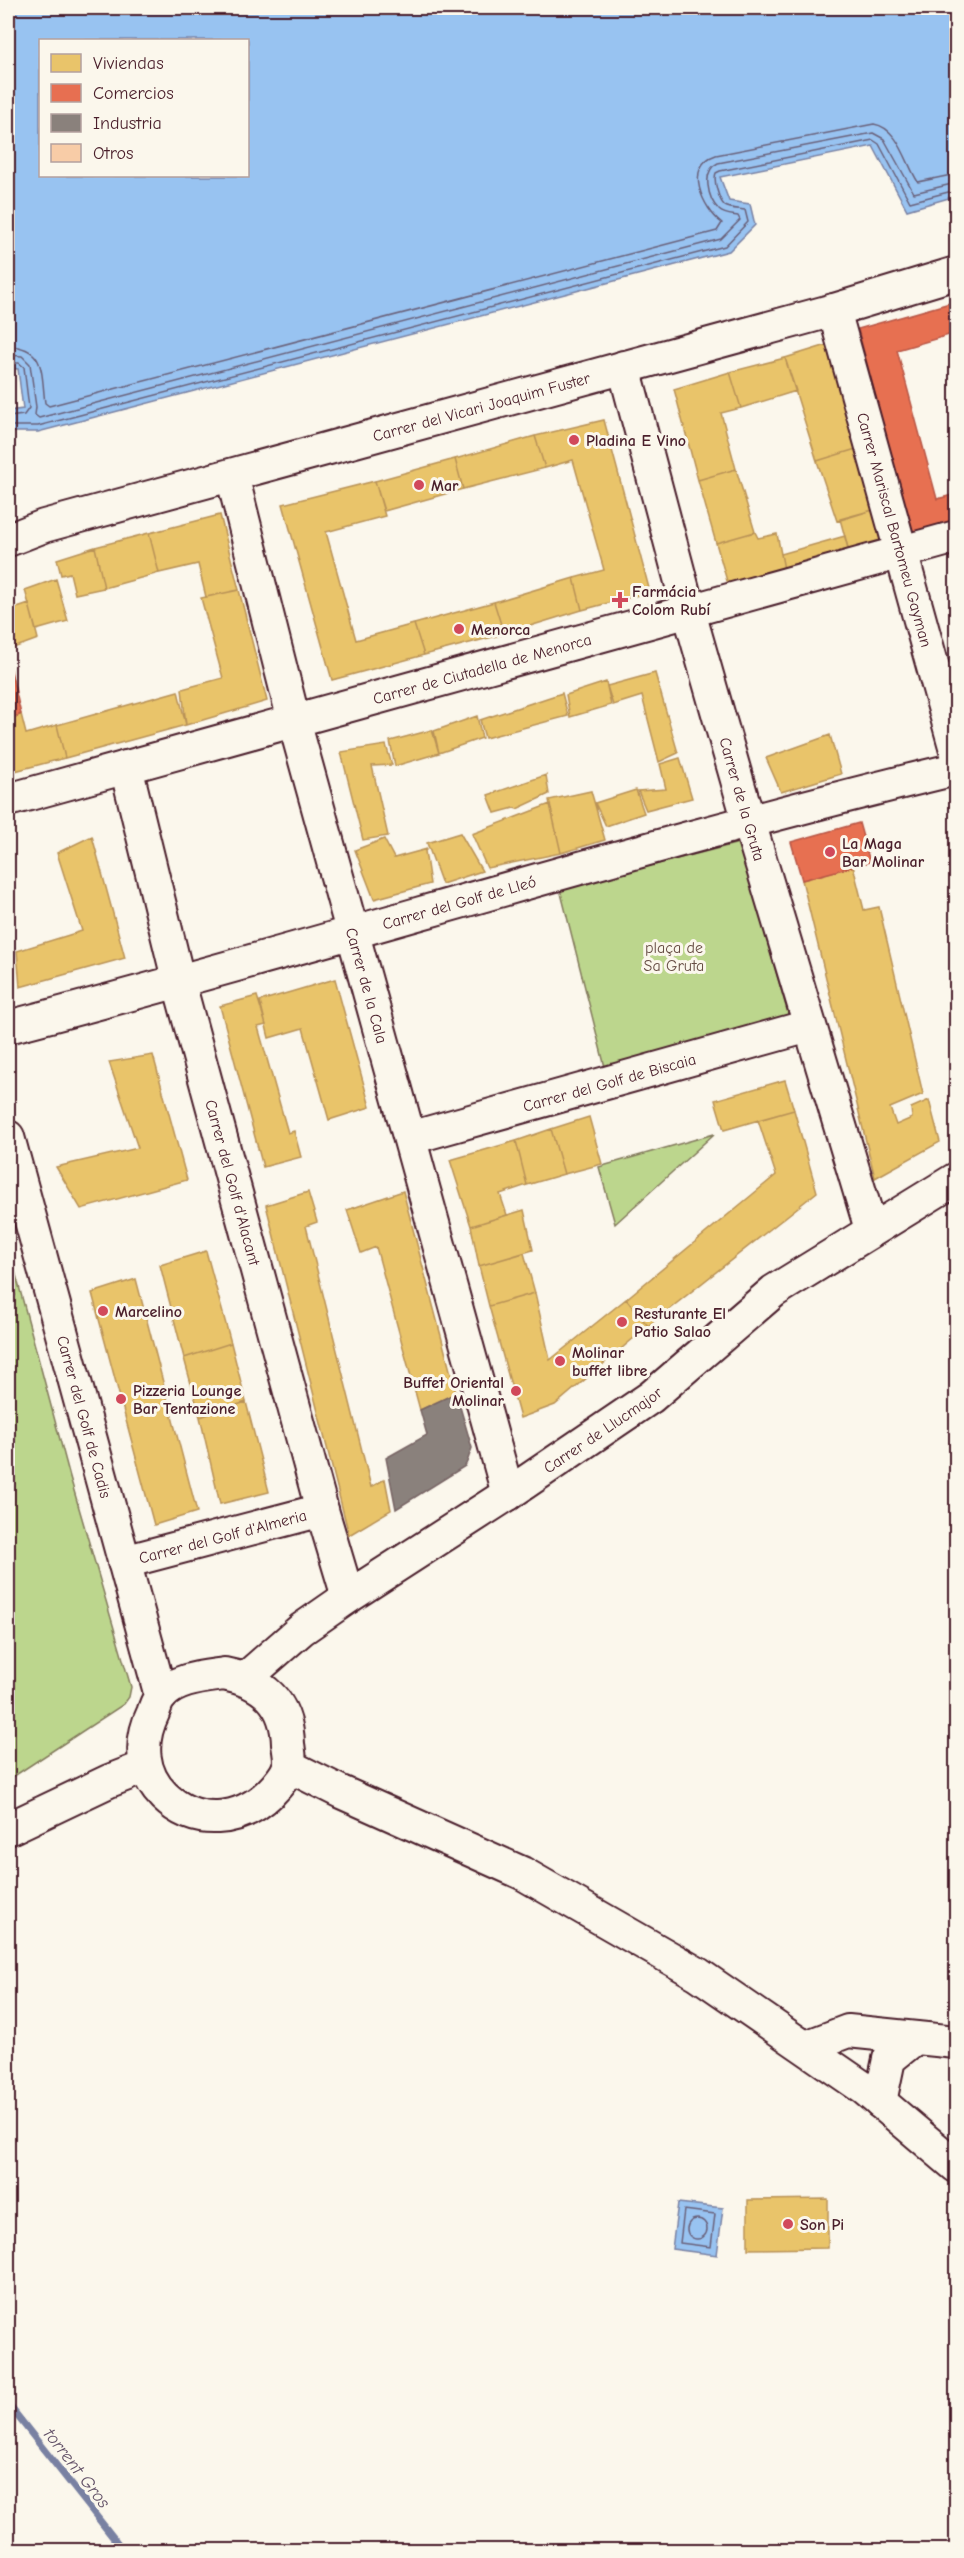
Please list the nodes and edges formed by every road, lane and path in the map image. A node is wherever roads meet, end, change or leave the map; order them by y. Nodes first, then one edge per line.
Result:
1 (957, 273) edge
2 (834, 310) junction
3 (624, 368) junction
4 (232, 475) junction
5 (957, 537) edge
6 (8, 540) edge
7 (902, 553) junction
8 (688, 612) junction
9 (294, 721) junction
10 (956, 749) edge
11 (126, 767) junction
12 (957, 769) edge
13 (8, 800) edge
14 (749, 822) junction
15 (353, 932) junction
16 (179, 983) junction
17 (809, 1026) junction
18 (8, 1027) edge
19 (8, 1137) edge
20 (410, 1138) junction
21 (957, 1179) edge
22 (871, 1230) junction
23 (508, 1494) junction
24 (322, 1510) junction
25 (124, 1562) junction
26 (348, 1597) junction
27 (246, 1678) junction
28 (161, 1696) junction
29 (289, 1766) junction
30 (145, 1767) junction
31 (8, 1829) edge
32 (915, 2038) junction
33 (957, 2042) edge
34 (806, 2047) junction
35 (880, 2102) junction
36 (957, 2166) edge

1 - 2 street, Carrer del Vicari Joaquim Fuster
2 - 3 street, Carrer del Vicari Joaquim Fuster
2 - 7 street, Carrer Mariscal Bartomeu Gayman
3 - 4 street, Carrer del Vicari Joaquim Fuster
3 - 8 street, Carrer de la Gruta
4 - 6 street, Carrer del Vicari Joaquim Fuster
4 - 9 street, Carrer de la Cala
5 - 7 street, Carrer de Ciutadella de Menorca
7 - 8 street, Carrer de Ciutadella de Menorca
7 - 10 street, Carrer Mariscal Bartomeu Gayman
8 - 9 street, Carrer de Ciutadella de Menorca
8 - 14 street, Carrer de la Gruta
9 - 11 street, Carrer de Ciutadella de Menorca
9 - 15 street, Carrer de la Cala
11 - 13 street, Carrer de Ciutadella de Menorca
11 - 16 street, Carrer del Golf d'Alacant
12 - 14 street, Carrer del Golf de Lleó
14 - 15 street, Carrer del Golf de Lleó
14 - 17 street, Carrer de la Gruta
15 - 16 street, Carrer del Golf de Lleó
15 - 20 street, Carrer de la Cala
16 - 18 street, Carrer del Golf de Lleó
16 - 24 street, Carrer del Golf d'Alacant
17 - 20 street, Carrer del Golf de Biscaia
17 - 22 street, Carrer de la Gruta
19 - 25 street, Carrer del Golf de Cadis
20 - 23 street, Carrer de la Cala
21 - 22 street, Carrer de Llucmajor
22 - 23 street, Carrer de Llucmajor
23 - 26 street, Carrer de Llucmajor
24 - 25 street, Carrer del Golf d'Almeria
24 - 26 street, Carrer del Golf d'Alacant
25 - 28 street, Carrer del Golf de Cadis
26 - 27 street, Carrer de Llucmajor
27 - 28 street
27 - 29 street
28 - 30 street
29 - 30 street
29 - 34 street
30 - 31 street
32 - 33 street
32 - 34 street
32 - 35 street
34 - 35 street
35 - 36 street

